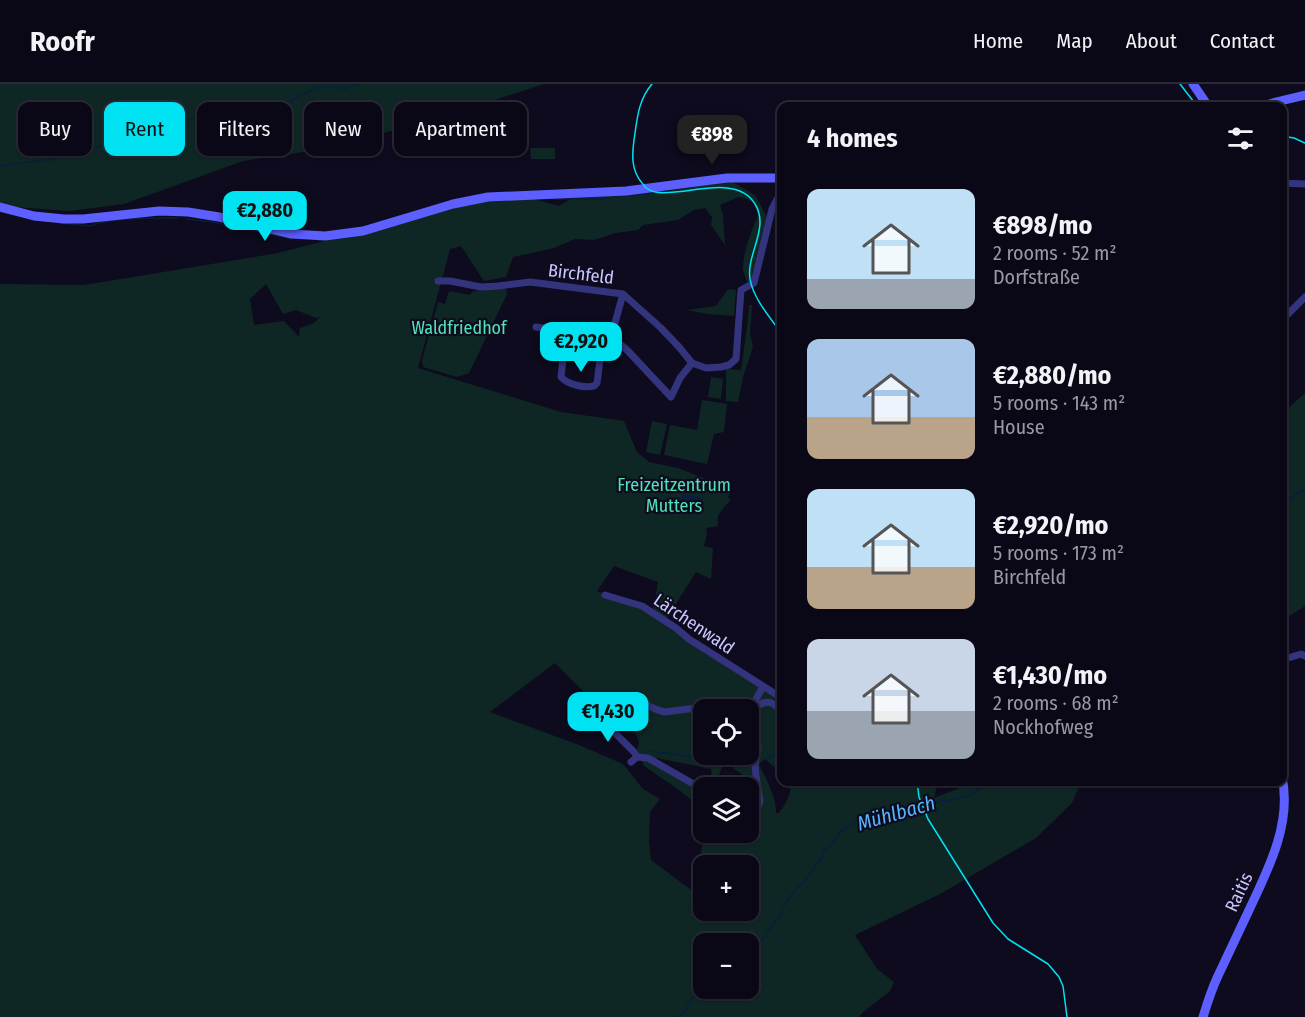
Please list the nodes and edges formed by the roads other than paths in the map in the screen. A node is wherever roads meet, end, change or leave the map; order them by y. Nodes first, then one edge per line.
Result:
1 (1193, 84) edge
2 (1305, 95) edge
3 (1205, 102) edge
4 (1276, 102) edge
5 (777, 178) edge
6 (1287, 183) edge
7 (1305, 184) edge
8 (777, 200) edge
9 (0, 207) edge
10 (438, 281) dead end
11 (622, 294) junction
12 (1305, 297) edge
13 (1287, 315) edge
14 (536, 327) dead end
15 (566, 331) junction
16 (607, 336) junction
17 (692, 363) junction
18 (604, 595) dead end
19 (1305, 656) edge
20 (1287, 658) edge
21 (764, 687) junction
22 (777, 695) edge
23 (756, 699) edge
24 (759, 706) edge
25 (777, 707) edge
26 (693, 709) edge
27 (693, 784) edge
28 (1284, 786) edge
29 (1203, 1017) edge

1 - 3 main road
2 - 4 main road
5 - 9 main road
6 - 7 street
8 - 17 street
10 - 11 street, Birchfeld
11 - 16 street
11 - 17 street, Birchfeld
12 - 13 street
14 - 15 street
15 - 16 street
15 - 16 street
16 - 17 street
18 - 21 street, Lärchenwald
19 - 20 street
21 - 22 street, Lärchenwald
21 - 23 street
24 - 25 street
26 - 27 street
28 - 29 main road, Raitis

